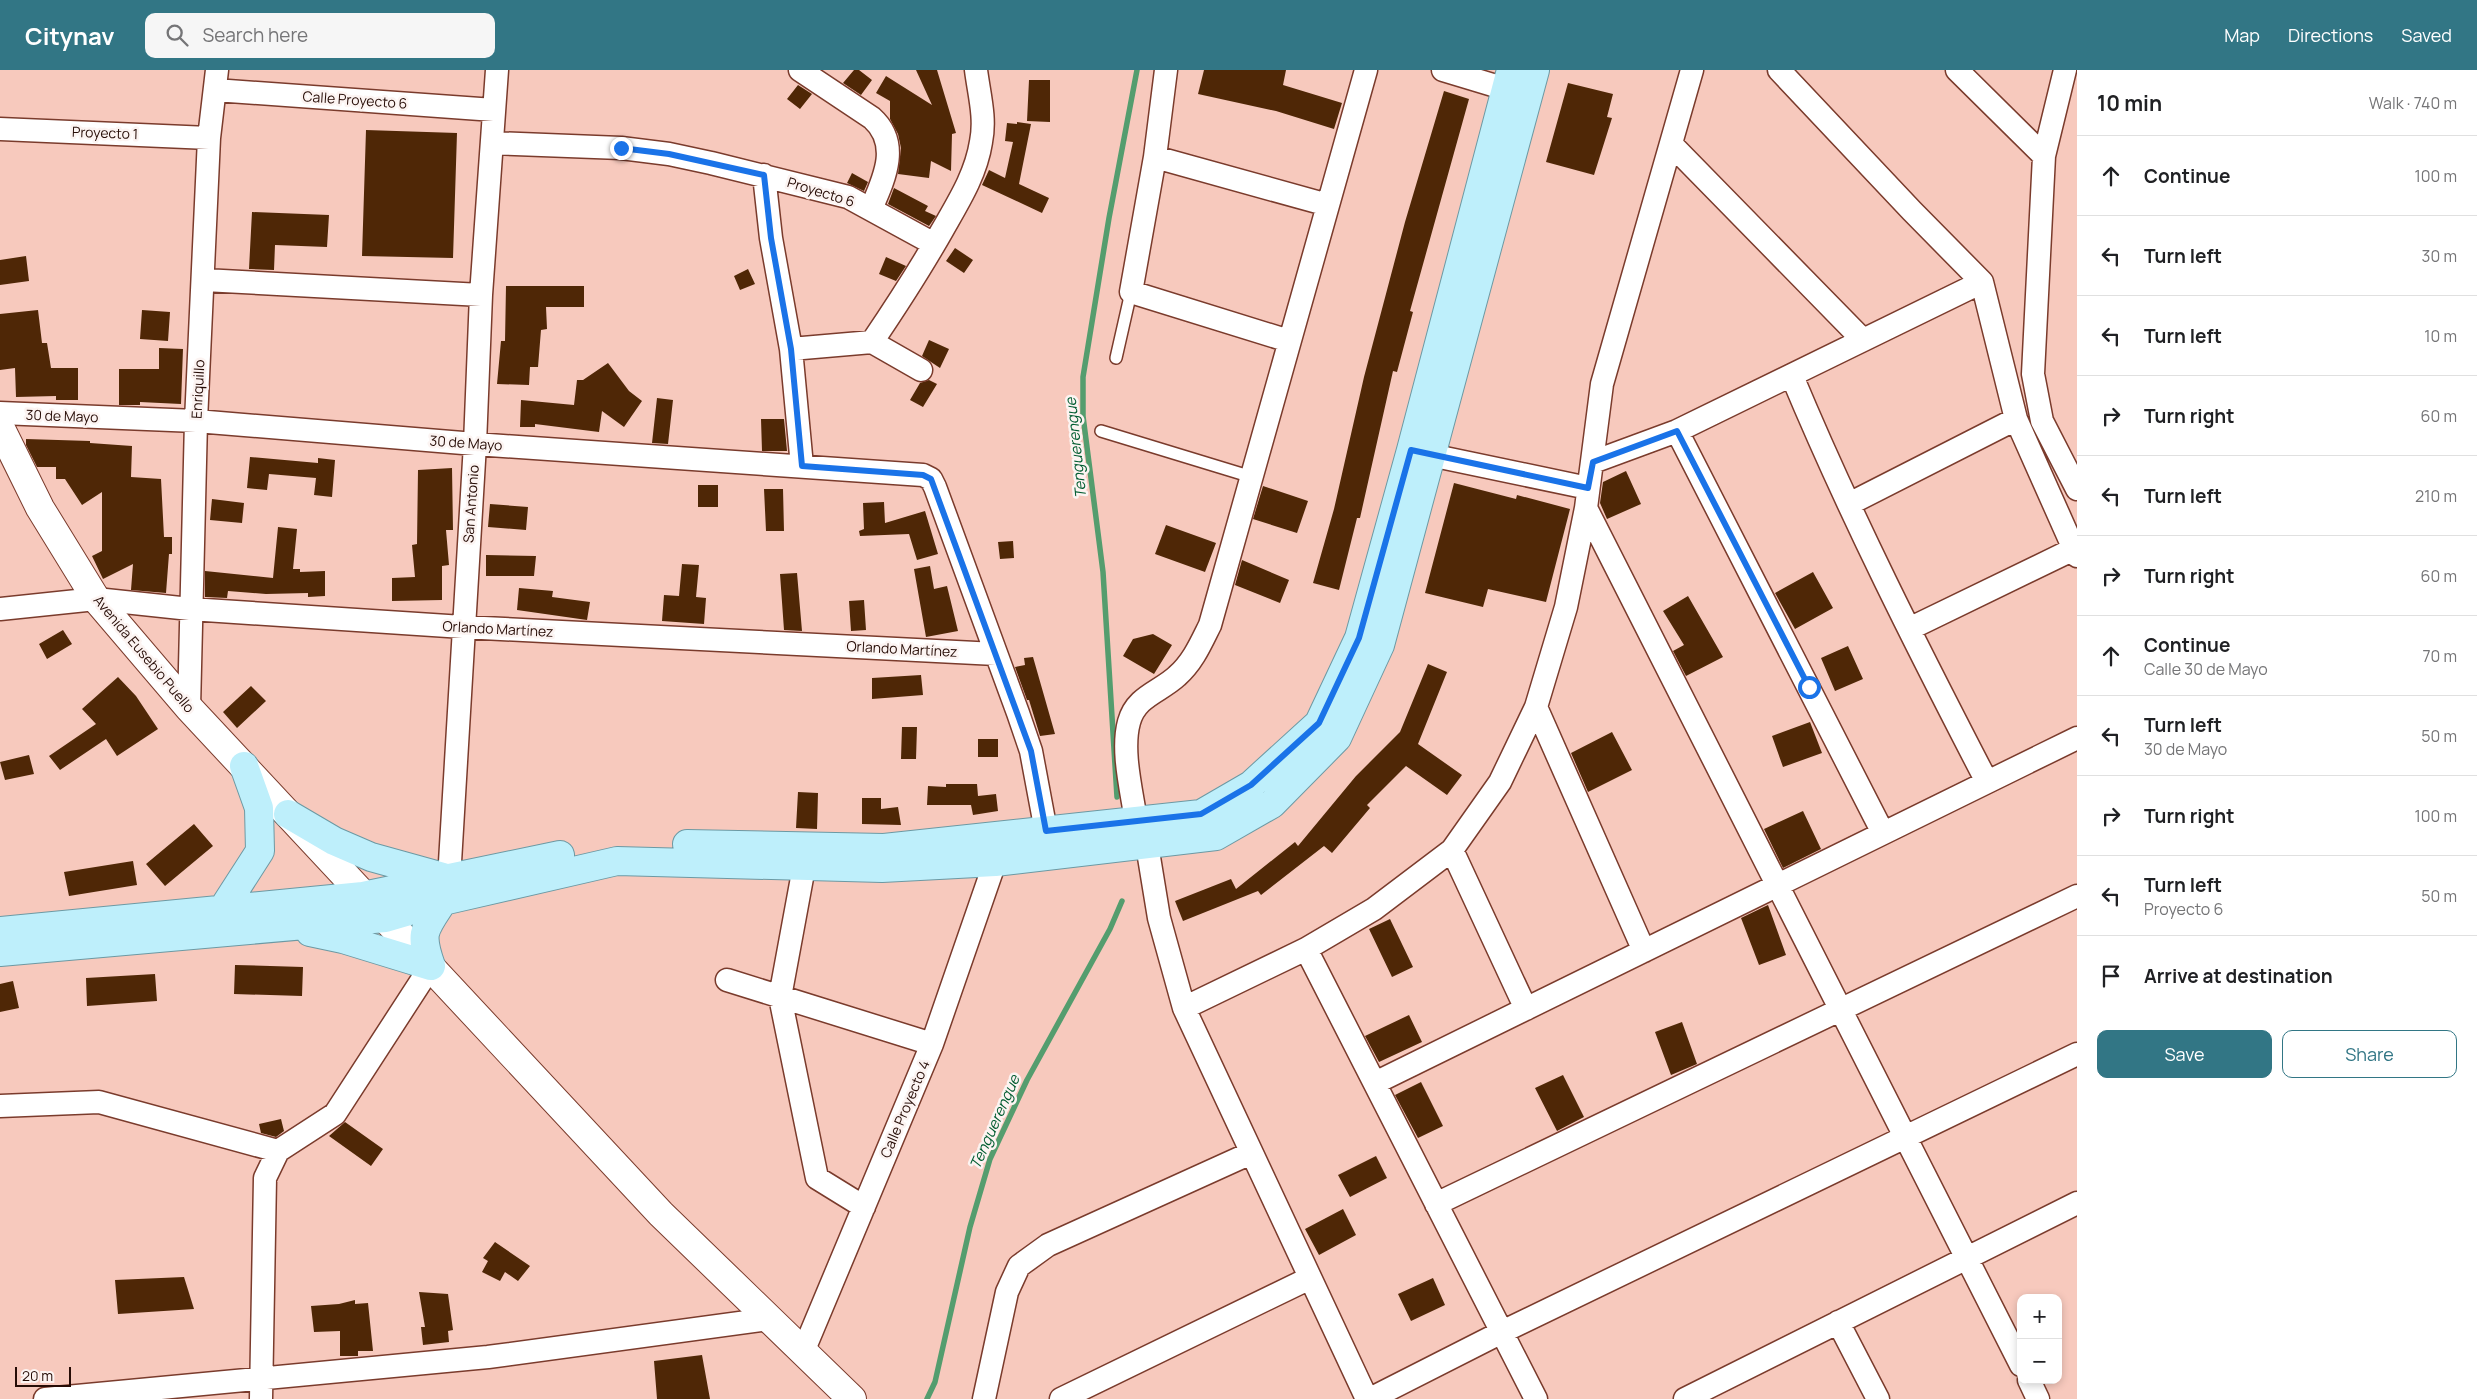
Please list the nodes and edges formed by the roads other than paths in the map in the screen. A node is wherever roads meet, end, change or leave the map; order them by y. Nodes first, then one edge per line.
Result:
1 (497, 70) edge
2 (800, 70) edge
3 (976, 70) edge
4 (1166, 70) edge
5 (1366, 70) edge
6 (1443, 70) edge
7 (1534, 70) edge
8 (1692, 70) edge
9 (1779, 70) edge
10 (1957, 70) edge
11 (2064, 70) edge
12 (1509, 79) edge
13 (216, 80) edge
14 (494, 110) junction
15 (0, 129) edge
16 (209, 138) junction
17 (492, 143) junction
18 (1672, 144) junction
19 (1155, 156) junction
20 (2044, 156) junction
21 (764, 175) junction
22 (1328, 205) junction
23 (871, 209) junction
24 (934, 244) junction
25 (204, 280) junction
26 (1982, 282) junction
27 (1130, 292) junction
28 (482, 294) junction
29 (1863, 340) junction
30 (1289, 341) junction
31 (872, 342) junction
32 (791, 349) junction
33 (1116, 358) dead end
34 (921, 370) dead end
35 (1792, 376) junction
36 (0, 413) edge
37 (2016, 419) junction
38 (196, 422) junction
39 (0, 427) edge
40 (1101, 431) dead end
41 (1677, 431) junction
42 (475, 444) junction
43 (1421, 453) junction
44 (1593, 462) junction
45 (802, 466) junction
46 (1252, 477) junction
47 (2077, 489) edge
48 (1587, 498) junction
49 (1849, 504) junction
50 (2075, 552) edge
51 (96, 599) junction
52 (0, 609) edge
53 (190, 610) junction
54 (463, 627) junction
55 (1909, 629) junction
56 (996, 654) junction
57 (1536, 707) junction
58 (189, 708) junction
59 (2077, 738) edge
60 (244, 766) junction
61 (1987, 782) junction
62 (288, 814) junction
63 (1046, 831) junction
64 (1141, 833) junction
65 (1884, 833) junction
66 (1452, 850) junction
67 (995, 862) junction
68 (804, 867) junction
69 (1777, 886) junction
70 (446, 890) junction
71 (363, 896) junction
72 (2077, 896) edge
73 (222, 910) junction
74 (385, 918) junction
75 (282, 926) junction
76 (0, 931) edge
77 (1306, 949) junction
78 (1644, 951) junction
79 (0, 952) edge
80 (431, 966) junction
81 (727, 980) dead end
82 (780, 997) junction
83 (1184, 1008) junction
84 (1526, 1009) junction
85 (1840, 1010) junction
86 (932, 1044) junction
87 (2077, 1054) edge
88 (1374, 1083) junction
89 (0, 1106) edge
90 (1904, 1139) junction
91 (278, 1151) junction
92 (1251, 1153) junction
93 (2077, 1203) edge
94 (1436, 1204) junction
95 (864, 1207) junction
96 (1966, 1259) junction
97 (1310, 1278) junction
98 (769, 1319) junction
99 (1838, 1322) junction
100 (1502, 1332) junction
101 (803, 1352) junction
102 (2017, 1357) edge
103 (2031, 1384) edge
104 (261, 1390) edge
105 (1718, 1392) edge
106 (45, 1399) edge
107 (852, 1399) edge
108 (984, 1399) edge
109 (1061, 1399) edge
110 (1369, 1399) edge
111 (1536, 1399) edge
112 (1685, 1399) edge
113 (1878, 1399) edge
114 (2038, 1399) edge

1 - 14 street, San Antonio
2 - 23 street
3 - 24 street
4 - 19 street
5 - 22 street
6 - 12 street
7 - 43 main road
8 - 18 street
9 - 26 street
10 - 20 street
11 - 20 street
12 - 43 main road
13 - 14 street, Calle Proyecto 6
13 - 16 street, Enriquillo
14 - 17 street, San Antonio
15 - 16 street, Proyecto 1
16 - 25 street, Enriquillo
17 - 21 street, Proyecto 6
17 - 28 street, San Antonio
18 - 29 street
18 - 44 street
19 - 22 street
19 - 27 street
20 - 47 street
21 - 23 street, Proyecto 6
21 - 32 street
22 - 30 street
23 - 24 street, Proyecto 6
24 - 31 street
25 - 28 street
25 - 38 street, Enriquillo
26 - 29 street
26 - 37 street
27 - 30 street
27 - 33 lane
28 - 42 street, San Antonio
29 - 35 street
30 - 46 street
31 - 32 street
31 - 34 street
32 - 45 street
35 - 41 street
35 - 49 street
36 - 38 street, 30 de Mayo
37 - 49 street
37 - 50 street
38 - 42 street, 30 de Mayo
38 - 53 street, Enriquillo
39 - 51 main road, Avenida Eusebio Puello
40 - 46 lane
41 - 44 street
41 - 65 street
42 - 45 street, 30 de Mayo
42 - 54 street, San Antonio
43 - 48 street
43 - 64 main road
44 - 48 street
45 - 56 street, 30 de Mayo
46 - 64 street
48 - 57 street
48 - 69 street
49 - 55 street
50 - 55 street
51 - 52 street, Orlando Martínez
51 - 53 street, Orlando Martínez
51 - 58 main road, Avenida Eusebio Puello
53 - 54 street, Orlando Martínez
53 - 58 street, Enriquillo
54 - 56 street, Orlando Martínez
54 - 70 street, San Antonio
55 - 61 street
56 - 63 street
57 - 66 street
57 - 78 street
58 - 60 main road, Avenida Eusebio Puello
59 - 61 street
60 - 62 main road, Avenida Eusebio Puello
60 - 73 main road
61 - 65 street
62 - 70 main road
62 - 71 main road, Avenida Eusebio Puello
63 - 64 main road
63 - 70 main road
64 - 67 main road
64 - 83 street
65 - 69 street
66 - 77 street
66 - 84 street
67 - 68 main road
67 - 86 street, Calle Proyecto 4
68 - 70 main road
68 - 82 street
69 - 78 street
69 - 85 street
70 - 71 main road
70 - 74 main road
70 - 80 main road
71 - 73 main road
71 - 74 main road, Avenida Eusebio Puello
72 - 85 street
73 - 76 main road
74 - 75 main road
74 - 80 main road, Avenida Eusebio Puello
75 - 79 main road
75 - 80 main road
77 - 83 street
77 - 88 street
78 - 84 street
80 - 91 street
80 - 98 main road, Avenida Eusebio Puello
81 - 82 street
82 - 86 street
82 - 95 street
83 - 92 street
84 - 88 street
85 - 90 street
85 - 94 street
86 - 95 street, Calle Proyecto 4
87 - 90 street
88 - 94 street
89 - 91 street
90 - 96 street
90 - 100 street
91 - 104 street
92 - 97 street
92 - 108 street
93 - 96 street
94 - 100 street
95 - 101 street, Calle Proyecto 4
96 - 99 street
96 - 102 street
97 - 109 street
97 - 110 street
98 - 101 main road, Avenida Eusebio Puello
98 - 104 street
99 - 105 street
99 - 113 street
100 - 110 street
100 - 111 street
101 - 107 main road, Avenida Eusebio Puello
103 - 114 street
104 - 106 street
105 - 112 street

